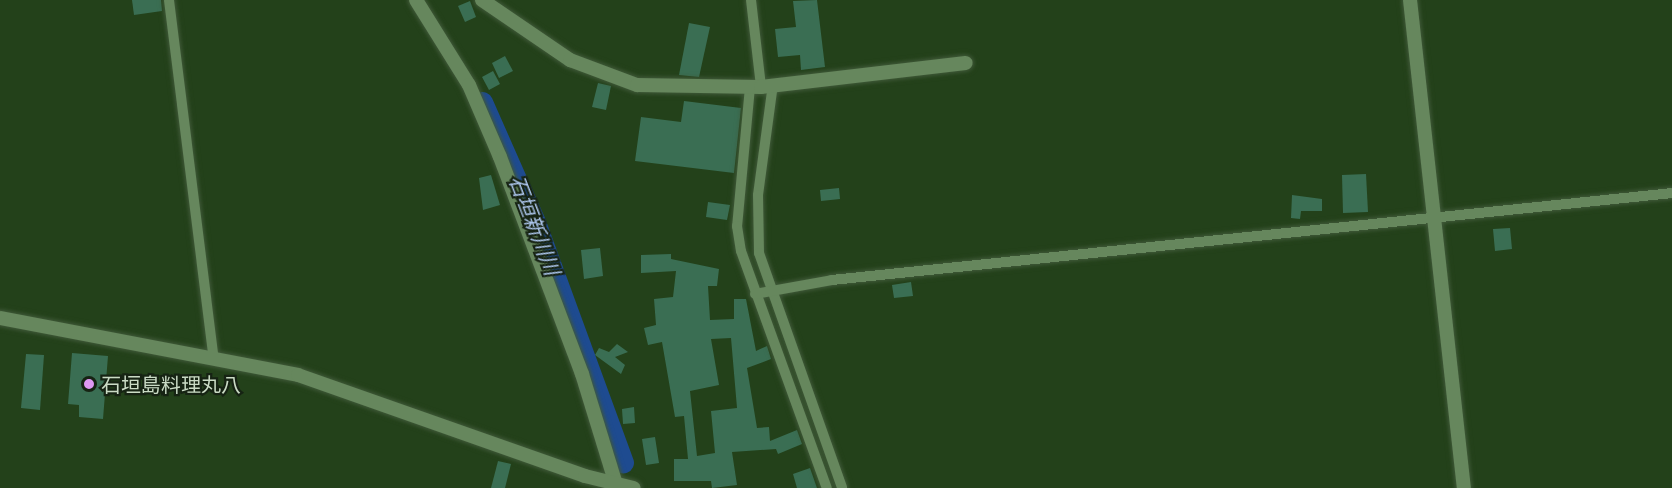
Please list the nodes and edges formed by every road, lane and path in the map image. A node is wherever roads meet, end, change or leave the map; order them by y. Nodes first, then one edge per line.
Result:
1 (169, 0) edge
2 (416, 0) edge
3 (482, 0) edge
4 (751, 0) edge
5 (1410, 0) edge
6 (966, 63) dead end
7 (761, 86) junction
8 (1672, 193) edge
9 (1434, 219) junction
10 (772, 289) junction
11 (755, 294) junction
12 (0, 318) edge
13 (213, 355) junction
14 (617, 486) edge
15 (634, 488) edge
16 (827, 488) edge
17 (842, 488) edge
18 (1464, 488) edge

1 - 13 street
2 - 14 street
3 - 7 street
4 - 7 street
5 - 9 street
6 - 7 street
7 - 10 street
7 - 11 street
8 - 9 street
9 - 10 street
9 - 18 street
10 - 11 street
10 - 17 street
11 - 16 street
12 - 13 street
13 - 14 street
14 - 15 street

